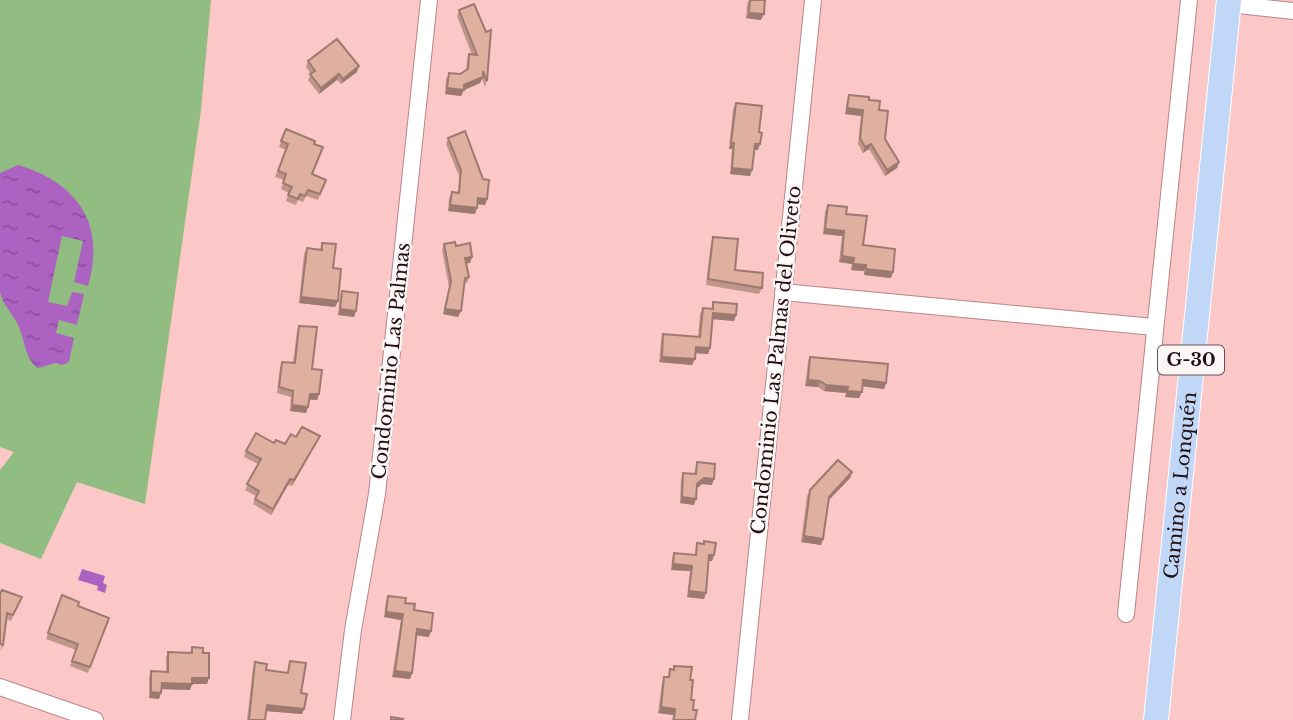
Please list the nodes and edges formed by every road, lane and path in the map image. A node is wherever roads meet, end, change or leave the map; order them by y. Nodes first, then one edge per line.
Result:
1 (429, 0) edge
2 (813, 0) edge
3 (1189, 0) edge
4 (1228, 2) edge
5 (1293, 11) edge
6 (783, 292) junction
7 (1154, 327) junction
8 (1126, 614) dead end
9 (0, 687) edge
10 (95, 720) edge
11 (342, 720) edge
12 (740, 720) edge
13 (1156, 720) edge

1 - 11 street, Condominio Las Palmas
2 - 6 street, Condominio Las Palmas del Oliveto
3 - 7 street
4 - 5 street
4 - 13 main road, Camino a Lonquén / G-30
6 - 7 street
6 - 12 street, Condominio Las Palmas del Oliveto
7 - 8 street
9 - 10 street

